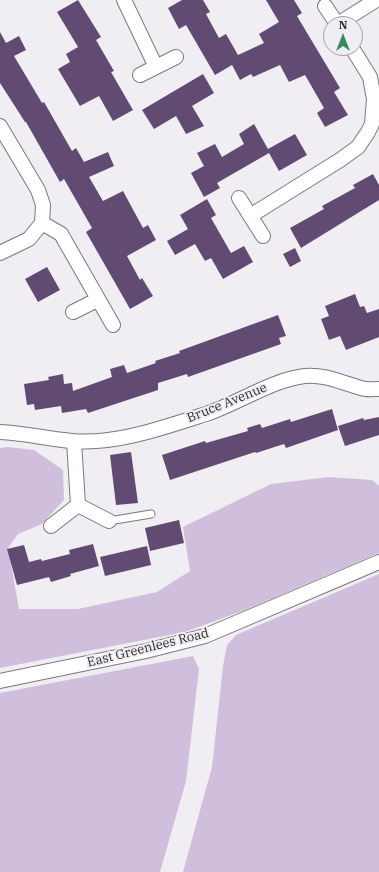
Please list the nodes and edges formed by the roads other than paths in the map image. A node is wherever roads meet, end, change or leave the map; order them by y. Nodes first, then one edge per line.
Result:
1 (124, 0) edge
2 (376, 0) edge
3 (325, 6) dead end
4 (332, 16) edge
5 (351, 16) edge
6 (357, 56) edge
7 (176, 57) dead end
8 (156, 67) junction
9 (140, 74) dead end
10 (0, 126) edge
11 (239, 198) dead end
12 (250, 216) junction
13 (42, 223) junction
14 (263, 236) dead end
15 (0, 253) edge
16 (97, 300) junction
17 (73, 312) dead end
18 (113, 325) dead end
19 (379, 389) edge
20 (0, 432) edge
21 (74, 441) junction
22 (78, 505) junction
23 (152, 514) dead end
24 (109, 521) joint
25 (51, 526) dead end
26 (379, 562) edge
27 (0, 681) edge

1 - 8 street
2 - 5 street
3 - 4 street
6 - 12 street
7 - 8 street
8 - 9 street
10 - 13 street
11 - 12 street
12 - 14 street
13 - 15 street
13 - 16 street
16 - 17 street
16 - 18 street
19 - 21 street, Bruce Avenue
20 - 21 street, Bruce Avenue
21 - 22 street
22 - 24 street
22 - 25 street
23 - 24 lane
26 - 27 street, East Greenlees Road

